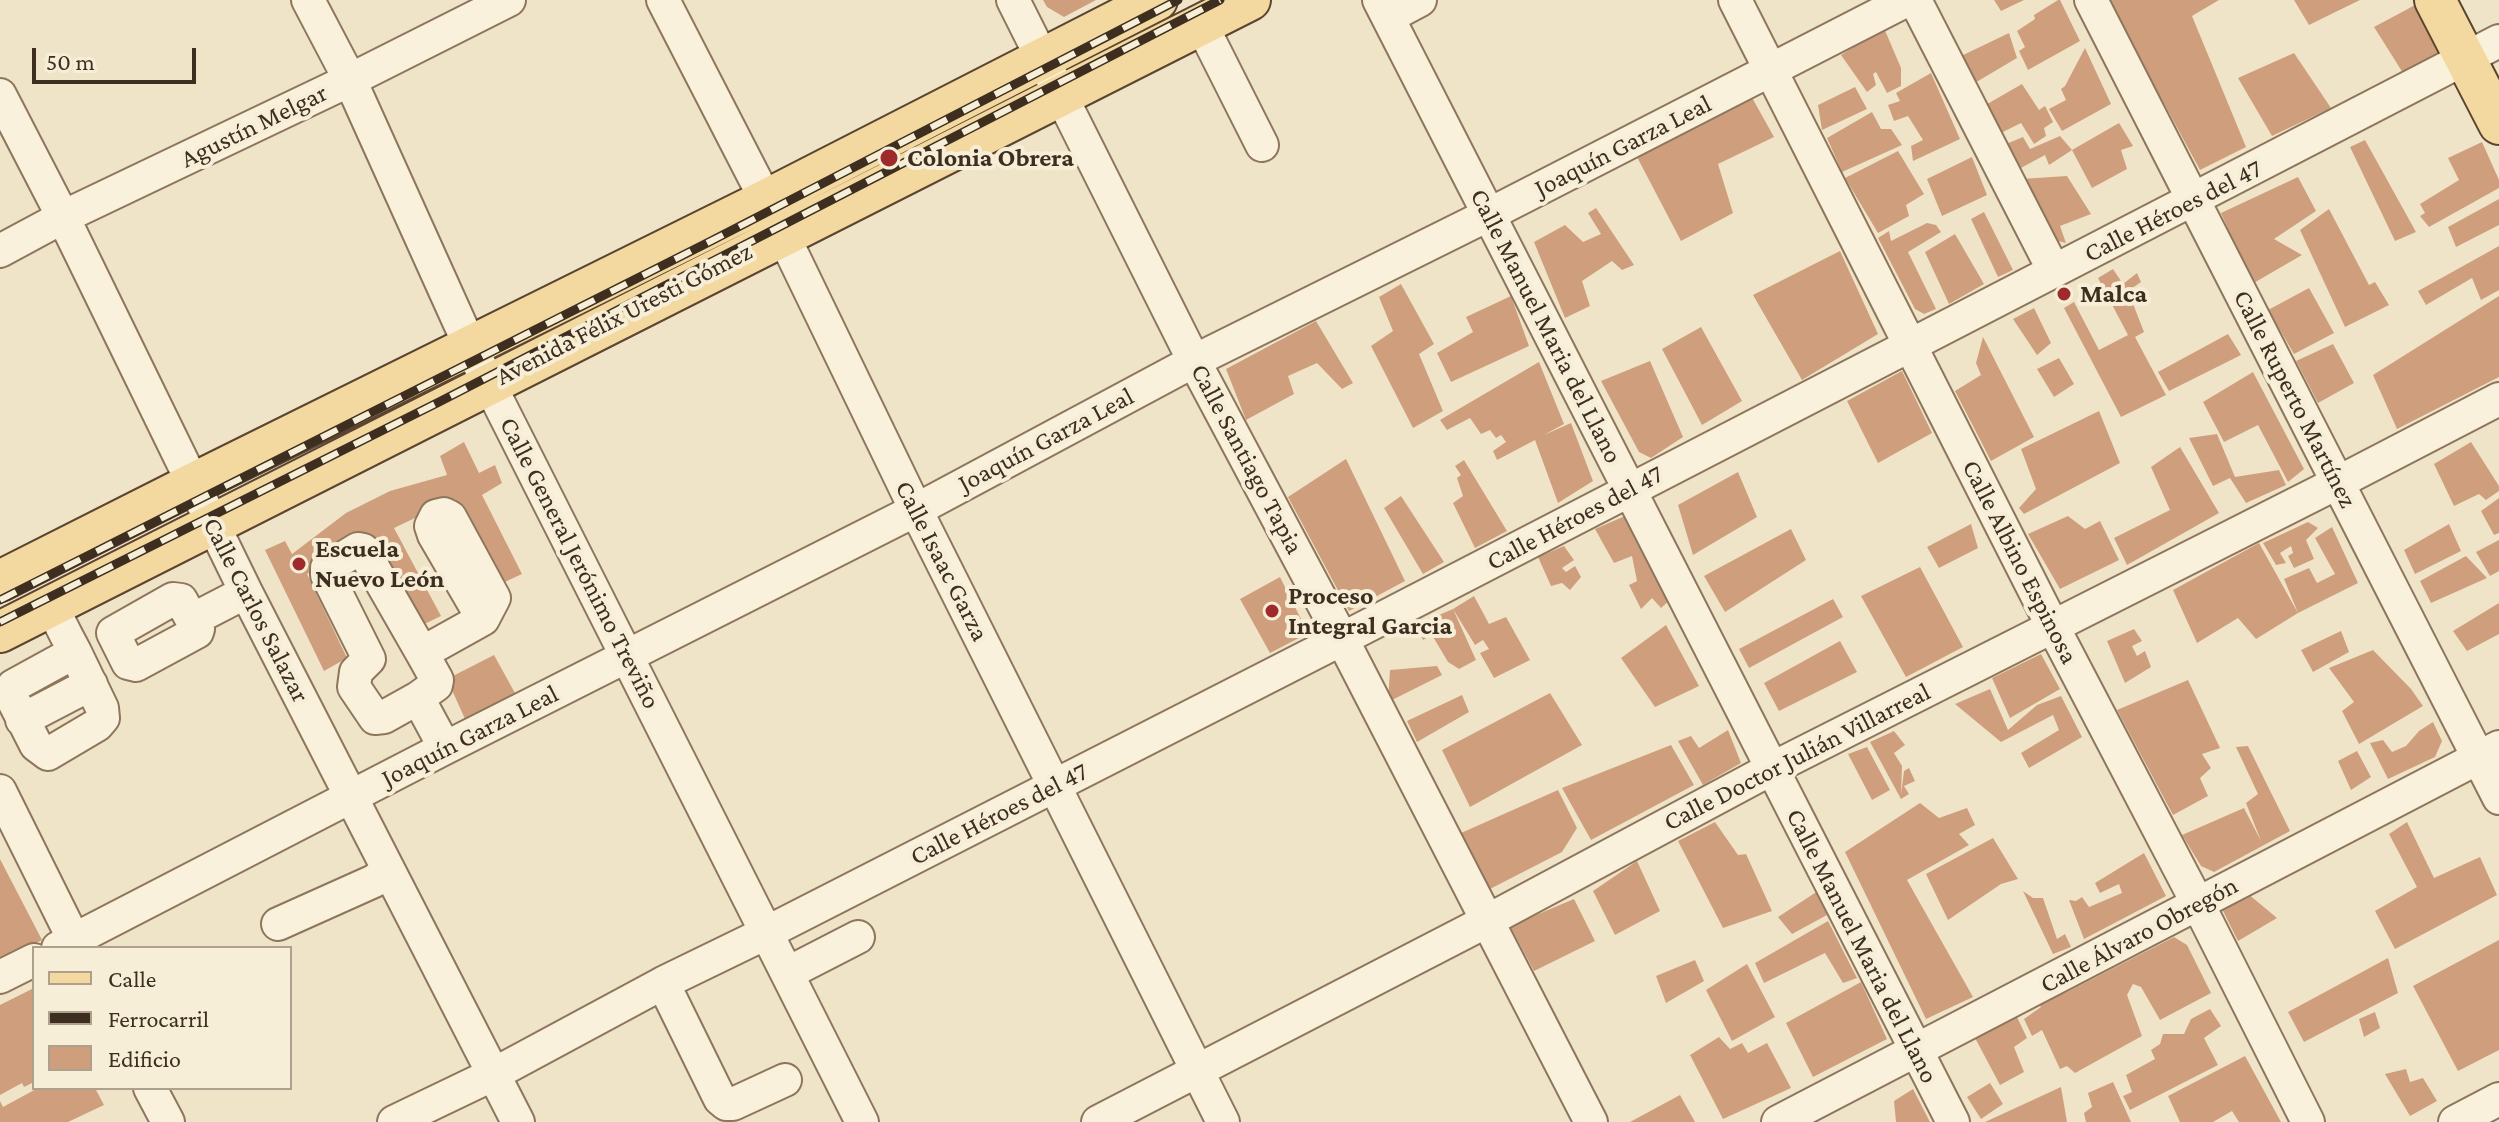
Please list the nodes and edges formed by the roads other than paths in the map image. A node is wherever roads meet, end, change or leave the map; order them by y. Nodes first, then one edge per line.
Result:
1 (308, 0) edge
2 (509, 0) edge
3 (663, 0) edge
4 (1013, 0) edge
5 (1157, 0) edge
6 (1250, 0) edge
7 (1420, 0) edge
8 (1735, 0) edge
9 (1907, 0) edge
10 (1915, 0) edge
11 (2091, 0) edge
12 (2435, 0) edge
13 (1384, 8) edge
14 (1201, 24) junction
15 (2499, 41) edge
16 (1042, 57) junction
17 (2464, 60) junction
18 (1771, 70) junction
19 (350, 80) junction
20 (1060, 94) junction
21 (0, 95) edge
22 (2499, 124) edge
23 (1262, 145) dead end
24 (2194, 201) junction
25 (1488, 215) junction
26 (63, 217) junction
27 (774, 217) junction
28 (0, 251) edge
29 (2054, 271) junction
30 (1910, 345) junction
31 (470, 346) junction
32 (1194, 361) junction
33 (488, 383) junction
34 (2499, 399) edge
35 (2337, 483) junction
36 (192, 484) junction
37 (1629, 490) junction
38 (916, 510) junction
39 (212, 523) junction
40 (10, 576) edge
41 (246, 592) junction
42 (52, 607) junction
43 (483, 619) dead end
44 (192, 620) dead end
45 (2053, 627) junction
46 (0, 632) edge
47 (1342, 639) junction
48 (75, 652) junction
49 (422, 653) junction
50 (628, 657) junction
51 (418, 698) junction
52 (445, 748) junction
53 (2488, 752) edge
54 (1771, 769) junction
55 (1055, 786) junction
56 (0, 791) edge
57 (351, 797) junction
58 (2499, 798) edge
59 (388, 871) junction
60 (2198, 904) junction
61 (1487, 921) junction
62 (278, 924) dead end
63 (768, 932) junction
64 (858, 937) dead end
65 (70, 945) edge
66 (32, 961) edge
67 (788, 973) junction
68 (0, 977) edge
69 (663, 983) junction
70 (1915, 1051) junction
71 (1196, 1072) junction
72 (494, 1074) junction
73 (785, 1080) dead end
74 (151, 1090) edge
75 (2499, 1099) edge
76 (168, 1122) edge
77 (394, 1122) edge
78 (518, 1122) edge
79 (862, 1122) edge
80 (1098, 1122) edge
81 (1223, 1122) edge
82 (1591, 1122) edge
83 (1778, 1122) edge
84 (1953, 1122) edge
85 (2308, 1122) edge
86 (2455, 1122) edge

1 - 19 street, Calle General Jerónimo Treviño
2 - 19 street, Agustín Melgar
3 - 27 street, Calle Isaac Garza
4 - 16 street, Calle Santiago Tapia
5 - 16 main road, Avenida Félix Uresti Gómez
6 - 14 main road, Avenida Félix Uresti Gómez
7 - 13 street
8 - 18 street, Calle Albino Espinosa
9 - 18 street, Joaquín Garza Leal
10 - 29 street
11 - 24 street, Calle Ruperto Martínez
12 - 17 main road
13 - 25 street, Calle Manuel Maria del Llano
14 - 20 main road, Avenida Félix Uresti Gómez
14 - 23 street
15 - 17 street, Calle Héroes del 47
16 - 20 street, Calle Santiago Tapia
16 - 27 main road, Avenida Félix Uresti Gómez
17 - 22 main road
17 - 24 street, Calle Héroes del 47
18 - 25 street, Joaquín Garza Leal
18 - 30 street, Calle Albino Espinosa
19 - 26 street, Agustín Melgar
19 - 31 street, Calle General Jerónimo Treviño
20 - 27 main road, Avenida Félix Uresti Gómez
20 - 32 street, Calle Santiago Tapia
21 - 26 street, Calle Carlos Salazar
24 - 29 street, Calle Héroes del 47
24 - 35 street, Calle Ruperto Martínez
25 - 32 street, Joaquín Garza Leal
25 - 37 street, Calle Manuel Maria del Llano
26 - 28 street, Agustín Melgar
26 - 36 street, Calle Carlos Salazar
27 - 31 main road, Avenida Félix Uresti Gómez
27 - 33 main road, Avenida Félix Uresti Gómez
27 - 38 street, Calle Isaac Garza
29 - 30 street, Calle Héroes del 47
30 - 37 street, Calle Héroes del 47
30 - 45 street, Calle Albino Espinosa
31 - 33 street, Calle General Jerónimo Treviño
31 - 36 main road, Avenida Félix Uresti Gómez
32 - 38 street, Joaquín Garza Leal
32 - 47 street, Calle Santiago Tapia
33 - 39 main road, Avenida Félix Uresti Gómez
33 - 50 street, Calle General Jerónimo Treviño
34 - 35 street, Calle Doctor Julián Villarreal
35 - 45 street, Calle Doctor Julián Villarreal
35 - 53 street, Calle Ruperto Martínez
36 - 39 street, Calle Carlos Salazar
36 - 40 main road, Avenida Félix Uresti Gómez
37 - 47 street, Calle Héroes del 47
37 - 54 street, Calle Manuel Maria del Llano
38 - 50 street, Joaquín Garza Leal
38 - 55 street, Calle Isaac Garza
39 - 41 street, Calle Carlos Salazar
39 - 42 main road, Avenida Félix Uresti Gómez
41 - 44 street
41 - 57 street, Calle Carlos Salazar
42 - 46 main road, Avenida Félix Uresti Gómez
42 - 48 street
43 - 49 street
45 - 54 street, Calle Doctor Julián Villarreal
45 - 60 street, Calle Albino Espinosa
47 - 55 street, Calle Héroes del 47
47 - 61 street, Calle Santiago Tapia
48 - 48 street
49 - 51 street
49 - 51 street
50 - 52 street, Joaquín Garza Leal
50 - 63 street, Calle General Jerónimo Treviño
51 - 52 street
52 - 57 street, Joaquín Garza Leal
53 - 58 street, Calle Ruperto Martínez
53 - 60 street, Calle Álvaro Obregón
54 - 61 street, Calle Doctor Julián Villarreal
54 - 70 street, Calle Manuel Maria del Llano
55 - 63 street, Calle Héroes del 47
55 - 71 street, Calle Isaac Garza
56 - 65 street
57 - 59 street, Calle Carlos Salazar
57 - 65 street, Joaquín Garza Leal
59 - 62 street
59 - 72 street, Calle Carlos Salazar
60 - 70 street, Calle Álvaro Obregón
60 - 85 street, Calle Albino Espinosa
61 - 71 street, Calle Doctor Julián Villarreal
61 - 82 street, Calle Santiago Tapia
63 - 67 street, Calle General Jerónimo Treviño
63 - 69 street, Calle Héroes del 47
64 - 67 street
66 - 68 street
67 - 79 street, Calle General Jerónimo Treviño
69 - 72 street, Calle Héroes del 47
69 - 73 street
70 - 83 street, Calle Álvaro Obregón
70 - 84 street, Calle Manuel Maria del Llano
71 - 80 street, Calle Doctor Julián Villarreal
71 - 81 street, Calle Isaac Garza
72 - 77 street, Calle Héroes del 47
72 - 78 street, Calle Carlos Salazar
74 - 76 street
75 - 86 street

